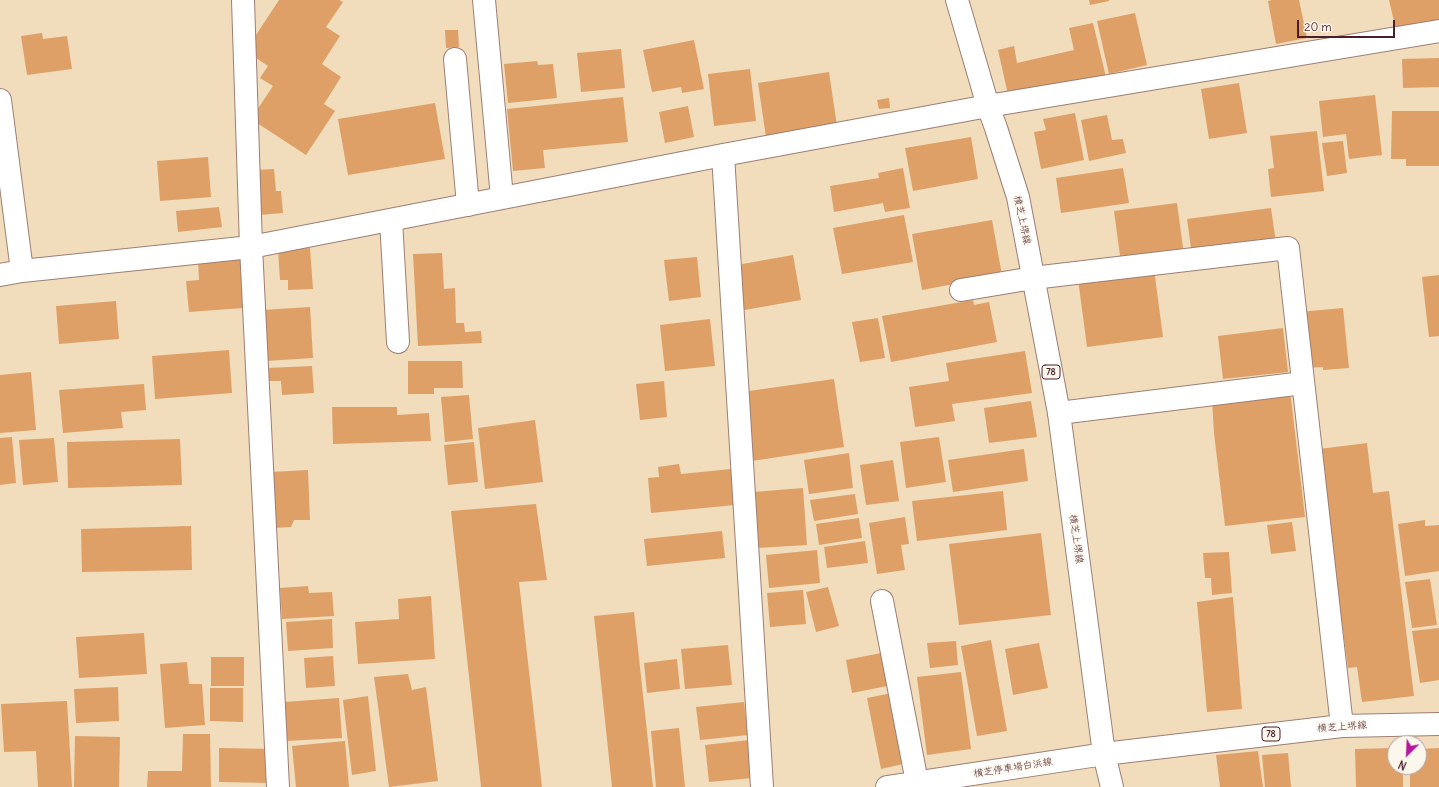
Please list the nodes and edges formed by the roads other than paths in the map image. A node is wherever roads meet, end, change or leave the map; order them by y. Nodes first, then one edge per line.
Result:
1 (243, 0) edge
2 (484, 0) edge
3 (957, 0) edge
4 (1439, 31) edge
5 (455, 59) dead end
6 (0, 100) edge
7 (988, 106) junction
8 (723, 155) junction
9 (502, 198) junction
10 (468, 204) junction
11 (391, 220) junction
12 (251, 247) junction
13 (22, 271) junction
14 (0, 275) edge
15 (1034, 278) junction
16 (961, 290) dead end
17 (398, 342) dead end
18 (1303, 384) junction
19 (1059, 413) junction
20 (882, 601) dead end
21 (1439, 724) edge
22 (1342, 726) junction
23 (1104, 754) junction
24 (917, 782) junction
25 (278, 787) edge
26 (762, 787) edge
27 (887, 787) edge
28 (1112, 787) edge

1 - 12 street
2 - 9 street
3 - 7 street, 横芝上堺線 / 78
4 - 7 street
5 - 10 street
6 - 13 street
7 - 8 street
7 - 15 street, 横芝上堺線 / 78
8 - 9 street
8 - 26 street
9 - 10 street
10 - 11 street
11 - 12 street
11 - 17 street
12 - 13 street
12 - 25 street
13 - 14 street
15 - 16 street
15 - 18 street
15 - 19 street, 横芝上堺線 / 78
18 - 19 street
18 - 22 street
19 - 23 street, 横芝上堺線 / 78
20 - 24 street
21 - 22 street, 横芝上堺線 / 78
22 - 23 street, 横芝上堺線 / 78
23 - 24 street, 横芝停車場白浜線
23 - 28 street
24 - 27 street, 横芝停車場白浜線

